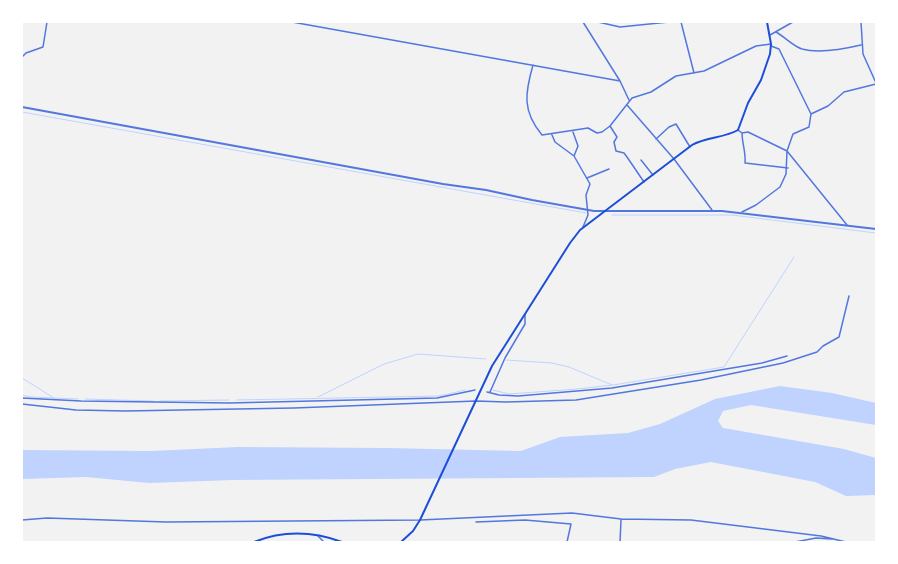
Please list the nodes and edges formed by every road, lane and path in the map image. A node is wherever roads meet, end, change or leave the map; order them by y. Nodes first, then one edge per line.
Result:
1 (47, 22) edge
2 (292, 22) edge
3 (583, 22) edge
4 (598, 22) edge
5 (651, 22) edge
6 (669, 22) edge
7 (681, 22) edge
8 (767, 22) edge
9 (793, 22) edge
10 (861, 22) edge
11 (652, 25) junction
12 (776, 32) junction
13 (770, 35) junction
14 (771, 45) junction
15 (861, 45) junction
16 (22, 57) edge
17 (533, 65) junction
18 (694, 74) junction
19 (620, 81) junction
20 (876, 83) edge
21 (629, 100) junction
22 (626, 105) junction
23 (22, 108) edge
24 (811, 114) junction
25 (610, 126) junction
26 (738, 130) junction
27 (573, 132) junction
28 (742, 133) junction
29 (552, 135) junction
30 (656, 139) junction
31 (690, 147) junction
32 (787, 151) junction
33 (574, 156) junction
34 (641, 160) dead end
35 (674, 160) junction
36 (788, 168) junction
37 (609, 169) dead end
38 (653, 175) junction
39 (587, 178) junction
40 (644, 182) junction
41 (588, 210) junction
42 (712, 211) junction
43 (604, 212) junction
44 (742, 212) junction
45 (847, 225) junction
46 (582, 228) junction
47 (876, 229) edge
48 (849, 296) dead end
49 (525, 314) junction
50 (787, 356) dead end
51 (475, 390) dead end
52 (487, 392) dead end
53 (490, 392) junction
54 (22, 398) edge
55 (476, 402) junction
56 (22, 404) edge
57 (421, 519) junction
58 (621, 519) junction
59 (22, 520) edge
60 (476, 522) dead end
61 (317, 534) junction
62 (836, 539) junction
63 (254, 542) edge
64 (324, 542) edge
65 (342, 542) edge
66 (401, 542) edge
67 (567, 542) edge
68 (620, 542) edge
69 (795, 542) edge
70 (846, 542) edge

1 - 16 street
2 - 17 street
3 - 19 street
4 - 11 street
5 - 11 street
6 - 11 street
7 - 18 street
8 - 13 main road
9 - 12 street
10 - 15 street
12 - 13 street
12 - 15 street
13 - 14 main road
14 - 18 street
14 - 24 street
14 - 26 main road
15 - 20 street
17 - 19 street
17 - 29 street
18 - 21 street
19 - 21 street
20 - 24 street
21 - 22 street
22 - 25 street
22 - 30 street
23 - 41 street
24 - 32 street
25 - 27 street
25 - 40 street
26 - 28 street
26 - 31 main road
27 - 29 street
27 - 33 street
28 - 32 street
28 - 36 street
29 - 33 street
30 - 31 street
30 - 35 street
31 - 35 main road
32 - 36 street
32 - 45 street
33 - 39 street
34 - 38 street
35 - 38 main road
35 - 42 street
36 - 44 street
37 - 39 street
38 - 40 main road
39 - 41 street
40 - 43 main road
41 - 43 street
41 - 46 street
42 - 43 street
42 - 44 street
43 - 46 main road
44 - 45 street
45 - 47 street
46 - 49 main road
48 - 55 street
49 - 53 street
49 - 55 main road
50 - 53 street
51 - 54 street
52 - 53 street
55 - 56 street
55 - 57 main road
57 - 58 street
57 - 59 street
57 - 66 main road
58 - 62 street
58 - 68 street
60 - 67 street
61 - 63 main road
61 - 64 street
61 - 65 main road
62 - 69 street
62 - 70 street

